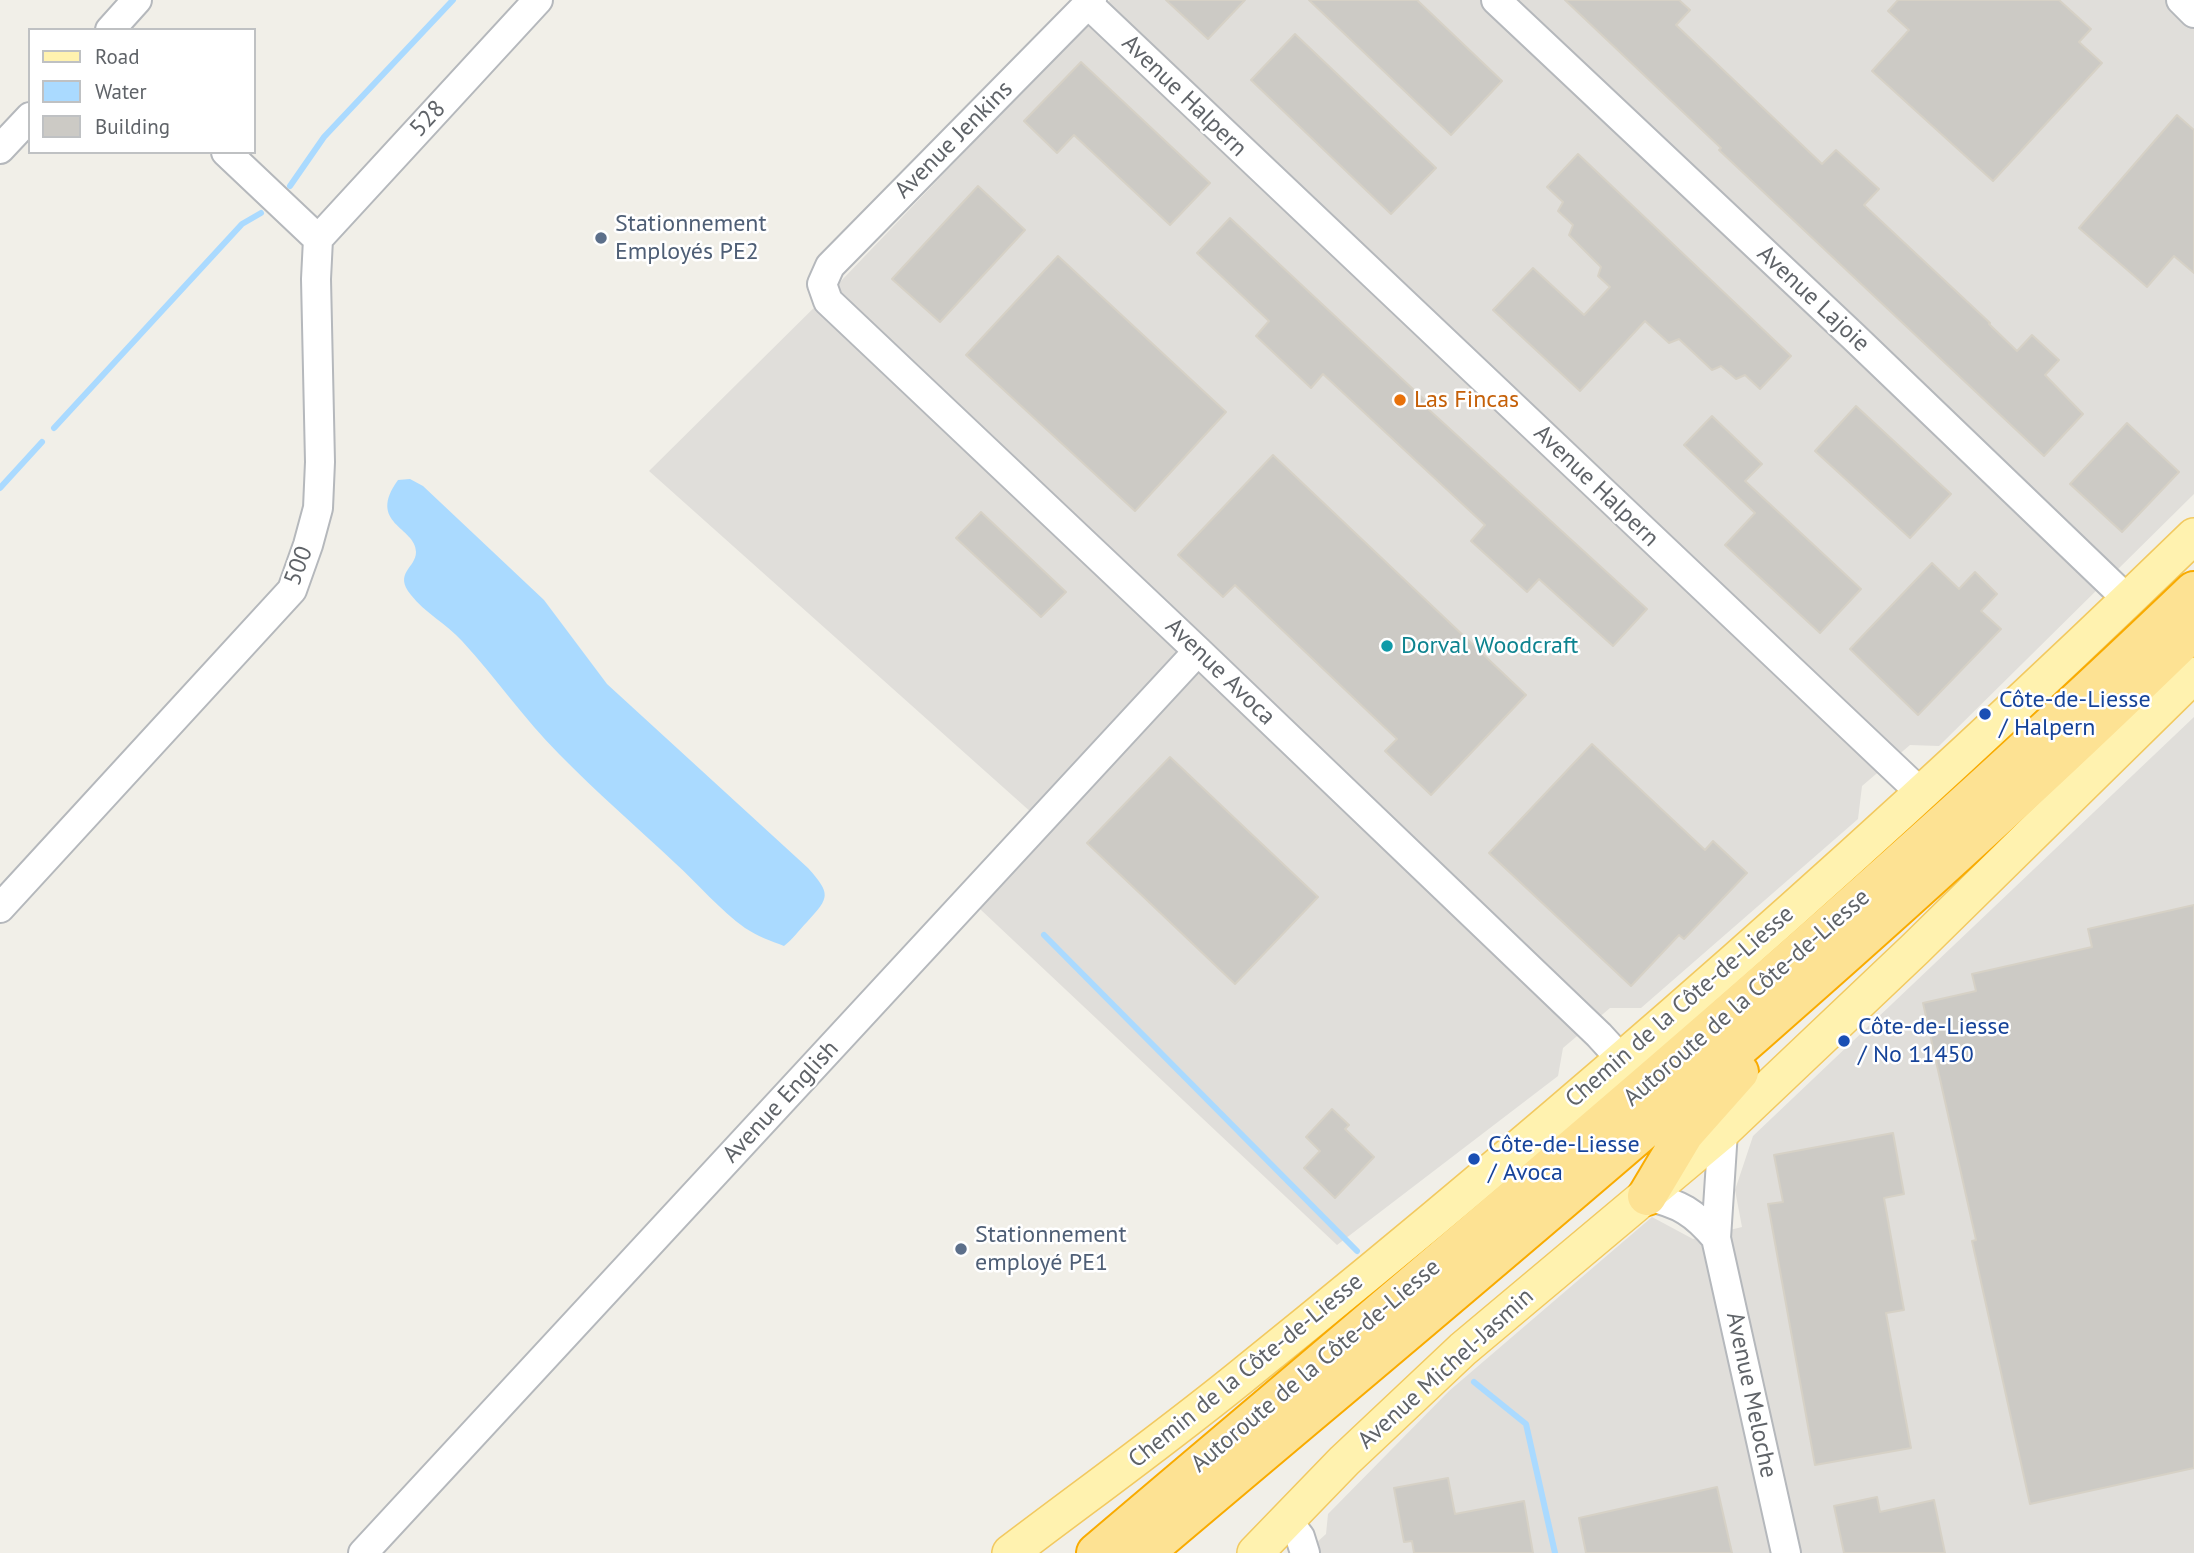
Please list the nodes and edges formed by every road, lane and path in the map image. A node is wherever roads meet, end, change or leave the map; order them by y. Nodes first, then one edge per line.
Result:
1 (137, 0) edge
2 (538, 0) edge
3 (1496, 0) edge
4 (2181, 0) edge
5 (1090, 2) edge
6 (2194, 13) edge
7 (112, 28) edge
8 (28, 119) edge
9 (0, 149) edge
10 (228, 154) edge
11 (318, 239) junction
12 (822, 284) joint
13 (2194, 536) edge
14 (2194, 591) edge
15 (2128, 600) junction
16 (2194, 630) edge
17 (1198, 651) junction
18 (2194, 675) edge
19 (1922, 794) junction
20 (0, 908) edge
21 (1828, 970) junction
22 (1621, 1059) junction
23 (1723, 1131) junction
24 (1647, 1196) junction
25 (1716, 1238) junction
26 (1151, 1506) junction
27 (1287, 1520) junction
28 (363, 1553) edge
29 (1010, 1553) edge
30 (1084, 1553) edge
31 (1096, 1553) edge
32 (1144, 1553) edge
33 (1255, 1553) edge
34 (1305, 1553) edge
35 (1786, 1553) edge

1 - 7 street
2 - 11 street, 528
3 - 15 street, Avenue Lajoie
4 - 6 street
5 - 12 street, Avenue Jenkins
5 - 19 street, Avenue Halpern
8 - 9 street
10 - 11 street
11 - 20 street, 500
12 - 17 street, Avenue Avoca
13 - 15 main road, Chemin de la Côte-de-Liesse
14 - 26 highway, Autoroute de la Côte-de-Liesse
15 - 19 main road, Chemin de la Côte-de-Liesse
16 - 21 highway, Autoroute de la Côte-de-Liesse
17 - 22 street, Avenue Avoca
17 - 28 street, Avenue English
18 - 23 main road
19 - 22 main road, Chemin de la Côte-de-Liesse
21 - 24 highway
21 - 32 highway, Autoroute de la Côte-de-Liesse
22 - 29 main road, Chemin de la Côte-de-Liesse
23 - 24 main road
23 - 25 street, Avenue Meloche
24 - 25 street
24 - 27 main road, Avenue Michel-Jasmin
25 - 35 street, Avenue Meloche
26 - 30 highway
26 - 31 highway, Autoroute de la Côte-de-Liesse
27 - 33 main road, Avenue Michel-Jasmin
27 - 34 street

